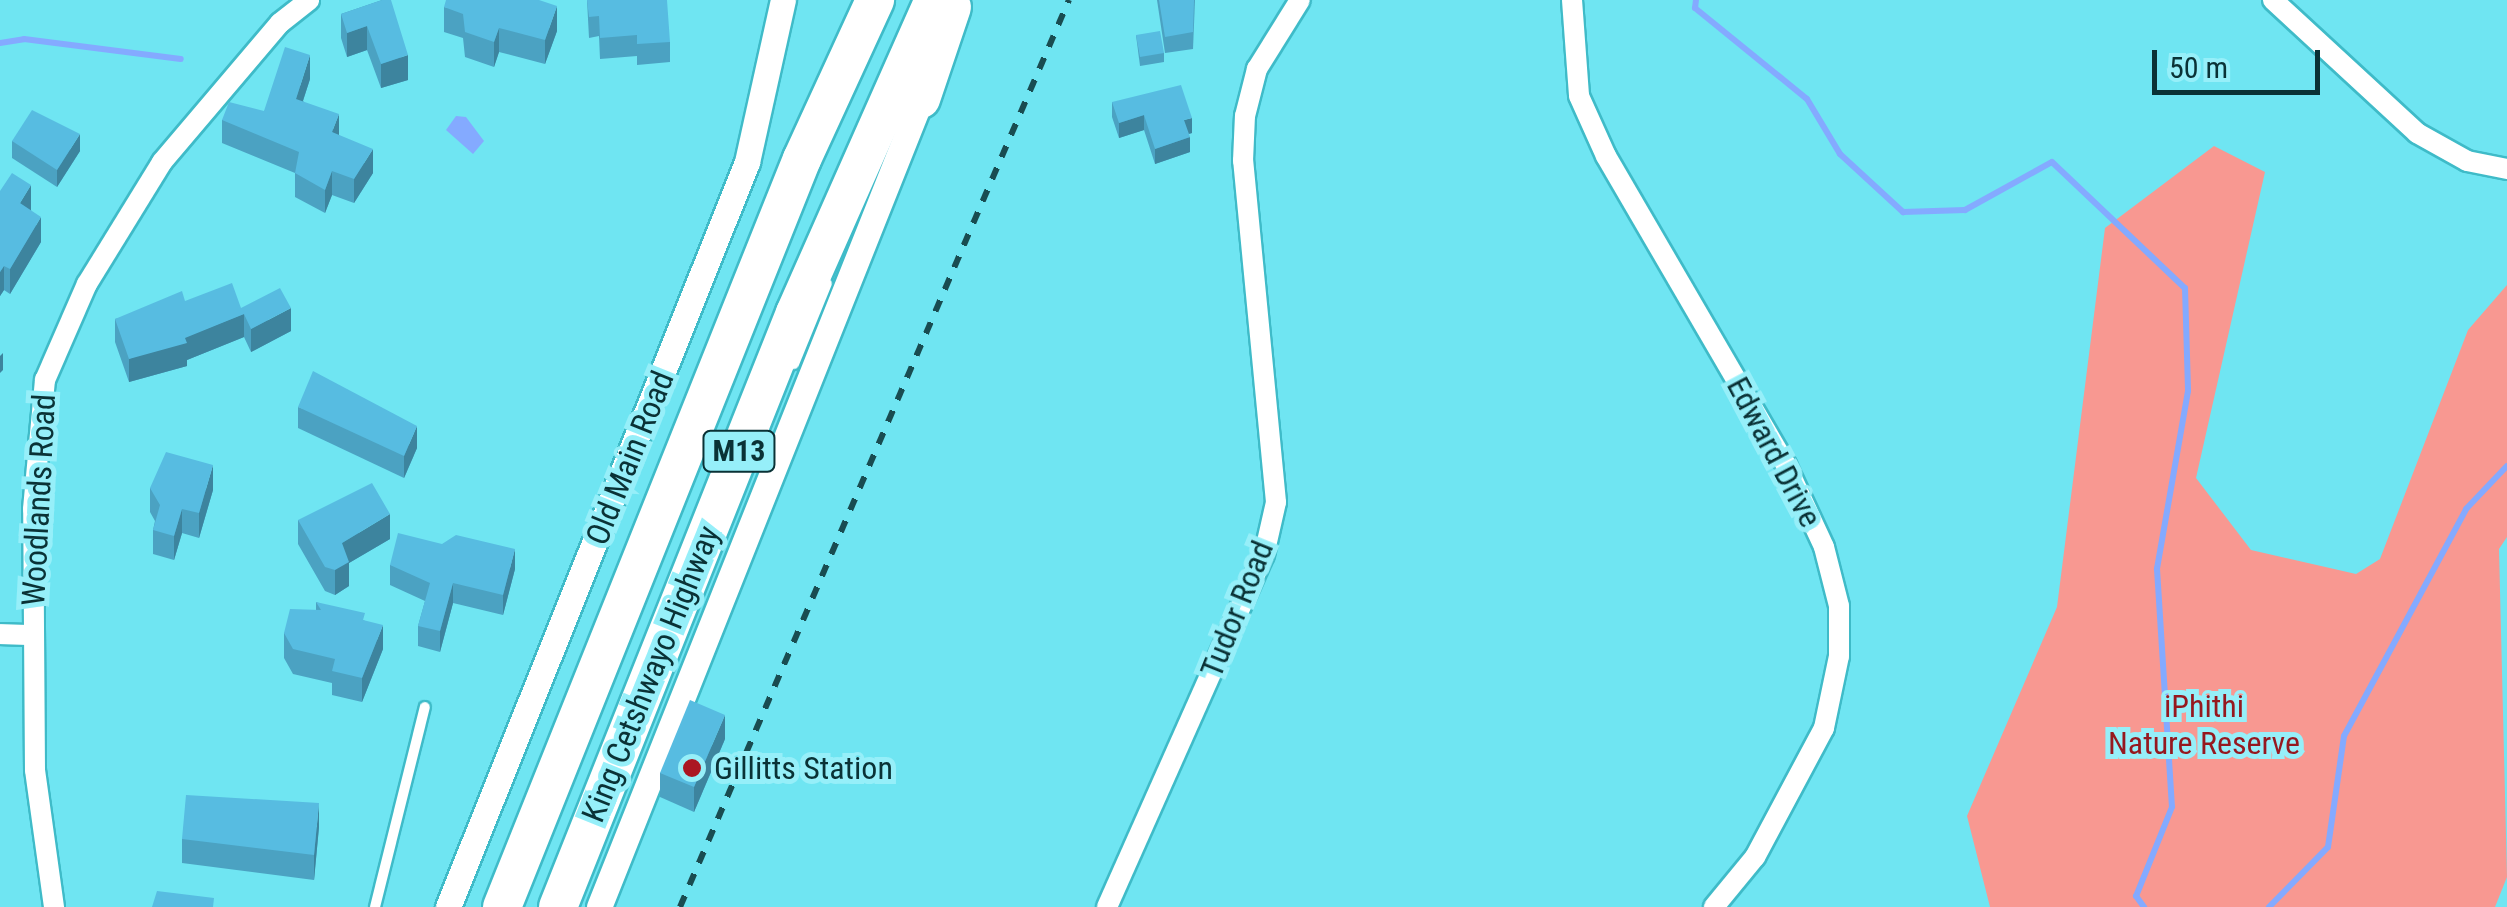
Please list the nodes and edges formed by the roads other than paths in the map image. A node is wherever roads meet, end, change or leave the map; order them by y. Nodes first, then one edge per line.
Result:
1 (309, 0) edge
2 (783, 0) edge
3 (846, 0) edge
4 (875, 0) edge
5 (934, 0) edge
6 (954, 0) edge
7 (1300, 0) edge
8 (1572, 0) edge
9 (2273, 0) edge
10 (921, 99) joint
11 (815, 129) junction
12 (2507, 169) edge
13 (0, 634) edge
14 (33, 635) junction
15 (425, 707) dead end
16 (54, 907) edge
17 (375, 907) edge
18 (448, 907) edge
19 (502, 907) edge
20 (558, 907) edge
21 (600, 907) edge
22 (1108, 907) edge
23 (1714, 907) edge

1 - 14 street, Woodlands Road
2 - 18 street, Old Main Road
3 - 11 highway
4 - 11 highway, King Cetshwayo Highway / M13
5 - 20 highway, King Cetshwayo Highway / M13
6 - 10 highway
7 - 22 street, Tudor Road
8 - 23 street, Edward Drive
9 - 12 street
10 - 21 street
11 - 19 highway, King Cetshwayo Highway / M13
13 - 14 street
14 - 16 street, Woodlands Road
15 - 17 lane

